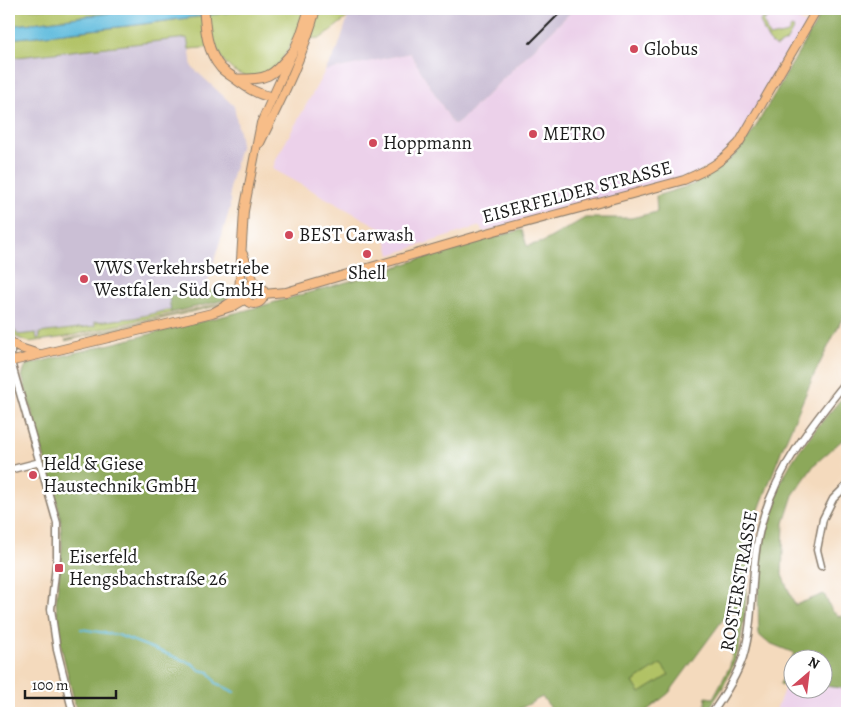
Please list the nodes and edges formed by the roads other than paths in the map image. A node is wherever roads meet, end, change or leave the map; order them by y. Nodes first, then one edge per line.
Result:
1 (204, 9) edge
2 (309, 9) edge
3 (316, 9) edge
4 (817, 9) edge
5 (292, 53) junction
6 (236, 79) junction
7 (276, 99) junction
8 (242, 251) junction
9 (251, 285) junction
10 (263, 294) junction
11 (246, 299) junction
12 (212, 313) junction
13 (9, 340) edge
14 (9, 346) edge
15 (41, 354) junction
16 (10, 361) edge
17 (847, 381) edge
18 (40, 462) junction
19 (9, 470) edge
20 (847, 485) edge
21 (821, 566) dead end
22 (73, 713) edge
23 (712, 713) edge

1 - 6 highway
2 - 5 main road
3 - 7 main road
4 - 10 main road, EISERFELDER STRASSE
5 - 6 highway
5 - 7 main road
6 - 7 highway
7 - 8 main road
8 - 9 main road
8 - 12 main road
9 - 10 main road
9 - 11 main road
10 - 11 main road, EISERFELDER STRASSE
11 - 12 main road, EISERFELDER STRASSE
12 - 15 main road, EISERFELDER STRASSE
13 - 15 main road
14 - 16 street
15 - 16 main road, EISERFELDER STRASSE
16 - 18 street
17 - 23 street, ROSTERSTRASSE
18 - 19 street
18 - 22 street
20 - 21 street

